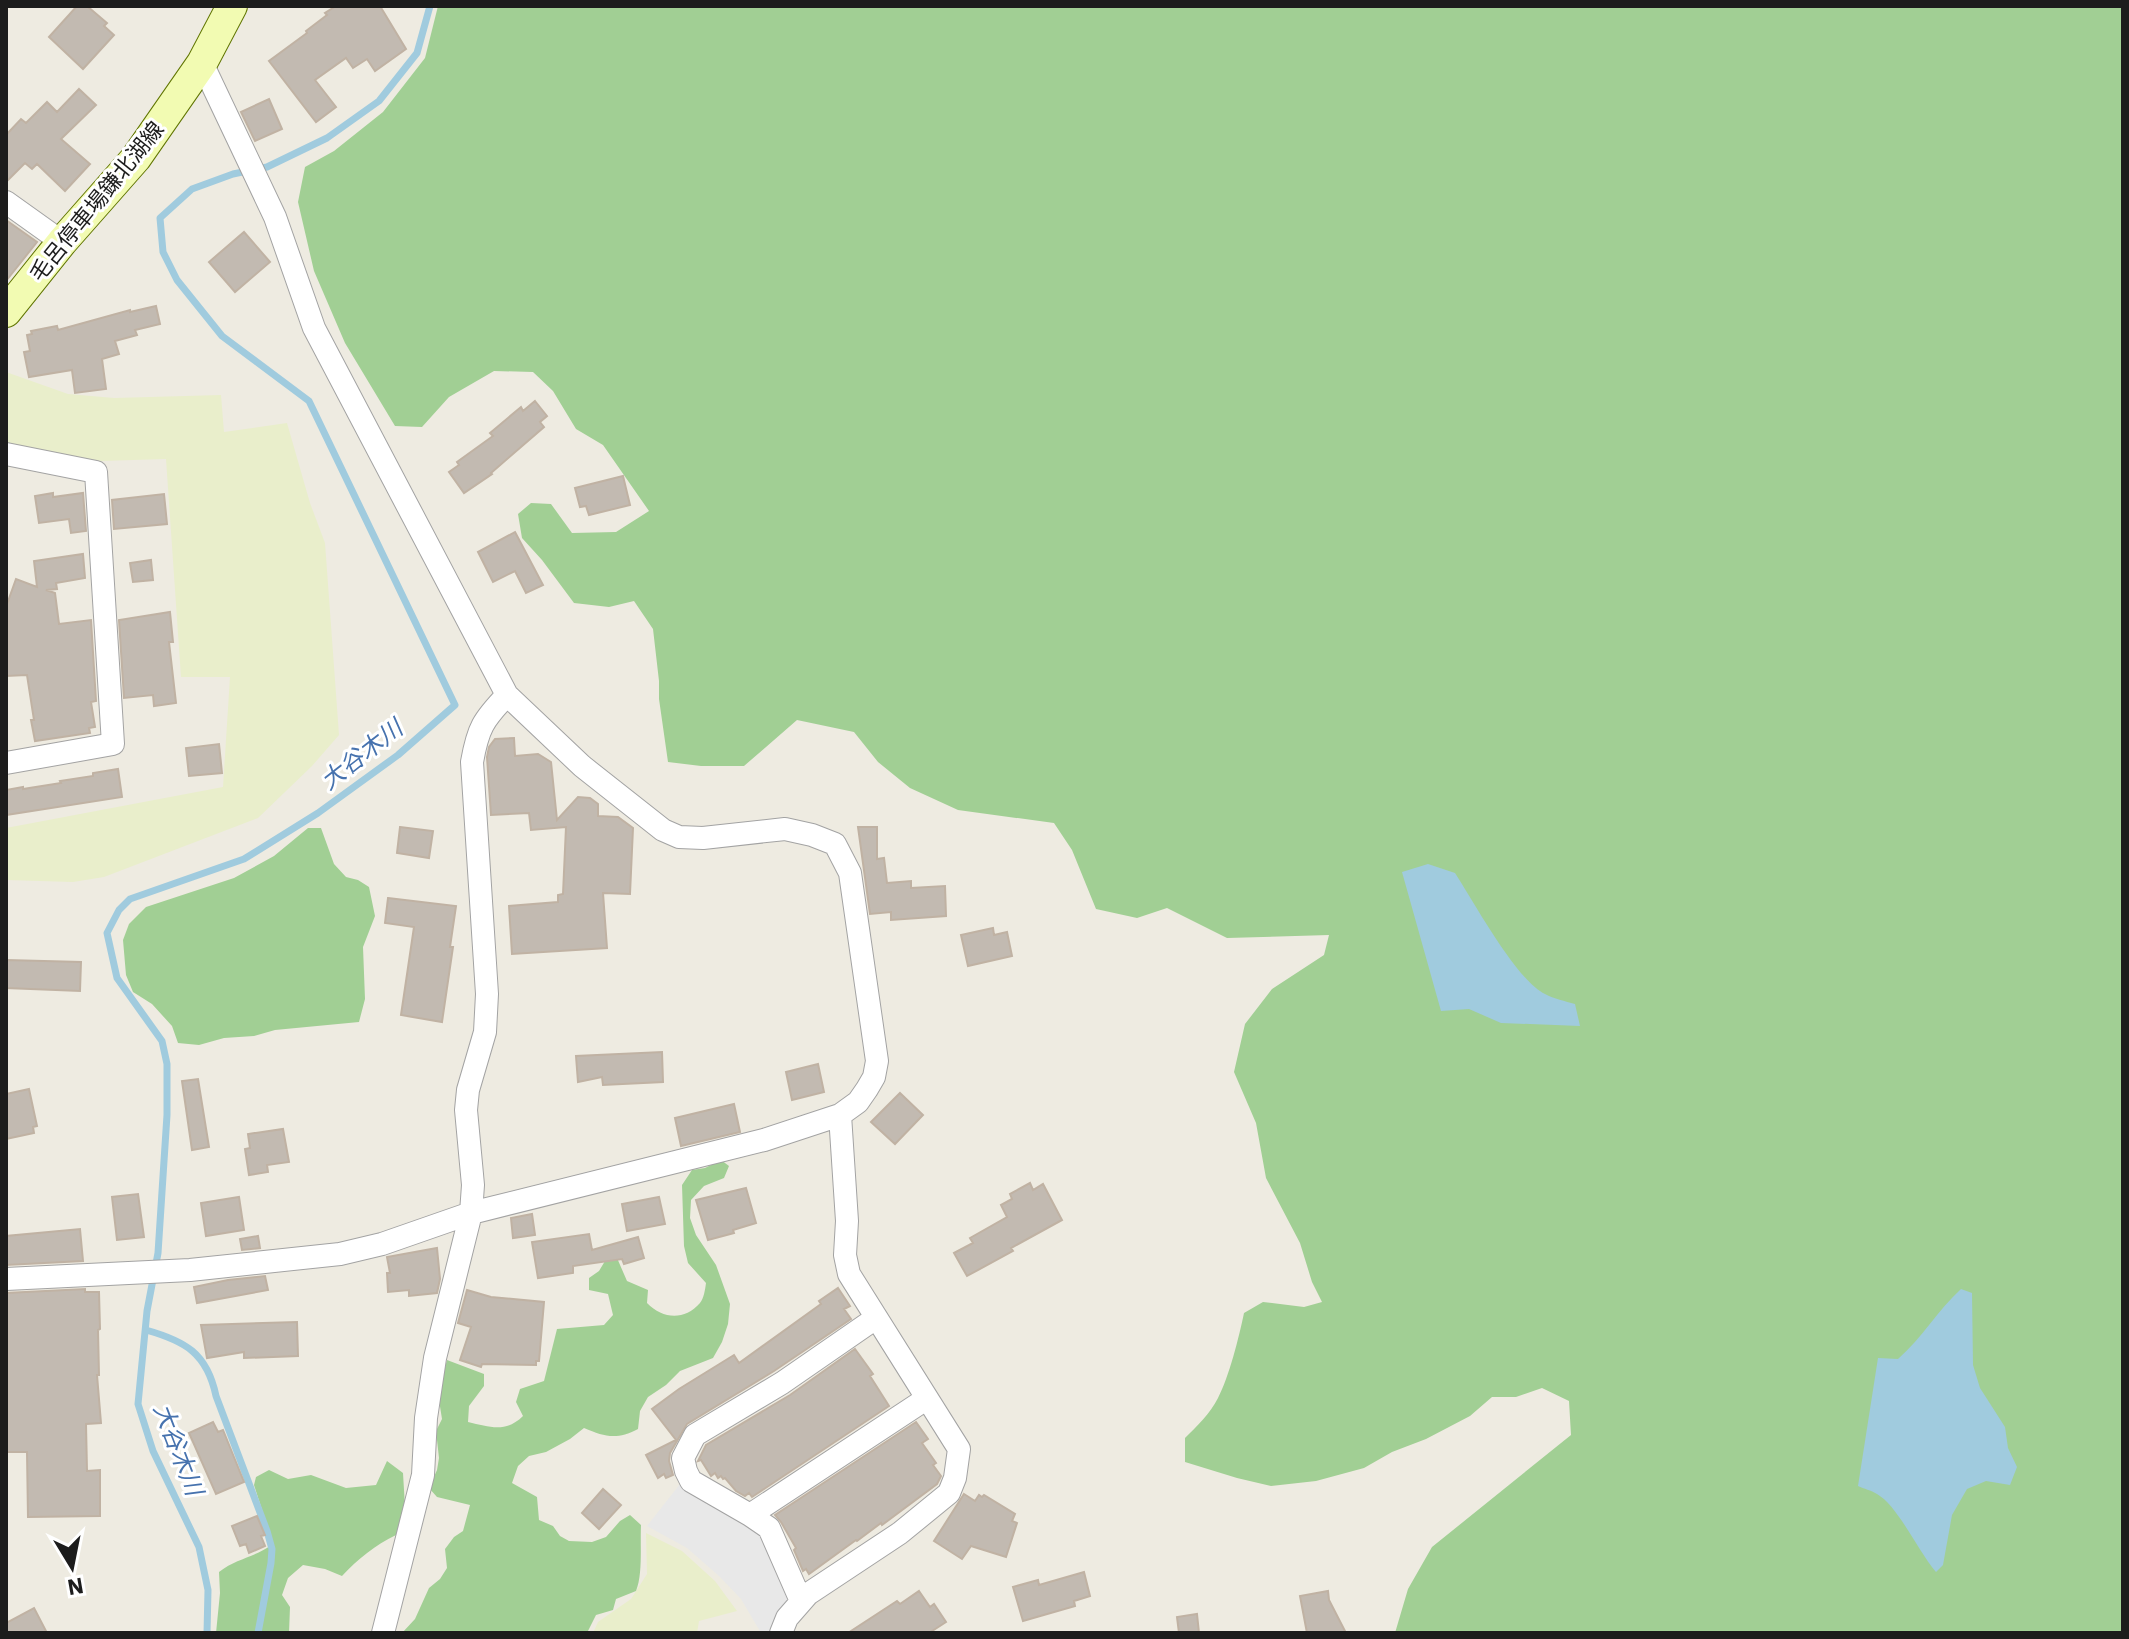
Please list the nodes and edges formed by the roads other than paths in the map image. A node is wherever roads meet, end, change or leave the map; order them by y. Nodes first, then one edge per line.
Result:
1 (232, 6) edge
2 (202, 63) junction
3 (6, 202) edge
4 (62, 242) junction
5 (6, 312) edge
6 (6, 454) edge
7 (507, 695) junction
8 (6, 763) edge
9 (840, 1115) junction
10 (471, 1213) junction
11 (6, 1279) edge
12 (876, 1318) junction
13 (926, 1399) junction
14 (750, 1515) junction
15 (801, 1601) junction
16 (383, 1633) edge
17 (781, 1633) edge

1 - 2 main road, 毛呂停車場鎌北湖線
2 - 4 main road, 毛呂停車場鎌北湖線
2 - 7 street
3 - 4 street
4 - 5 main road, 毛呂停車場鎌北湖線
6 - 8 street
7 - 9 street
7 - 10 street
9 - 10 street
9 - 12 street
10 - 11 street
10 - 16 street
12 - 13 street
12 - 14 street
13 - 14 street
13 - 15 street
14 - 15 street
15 - 17 street

